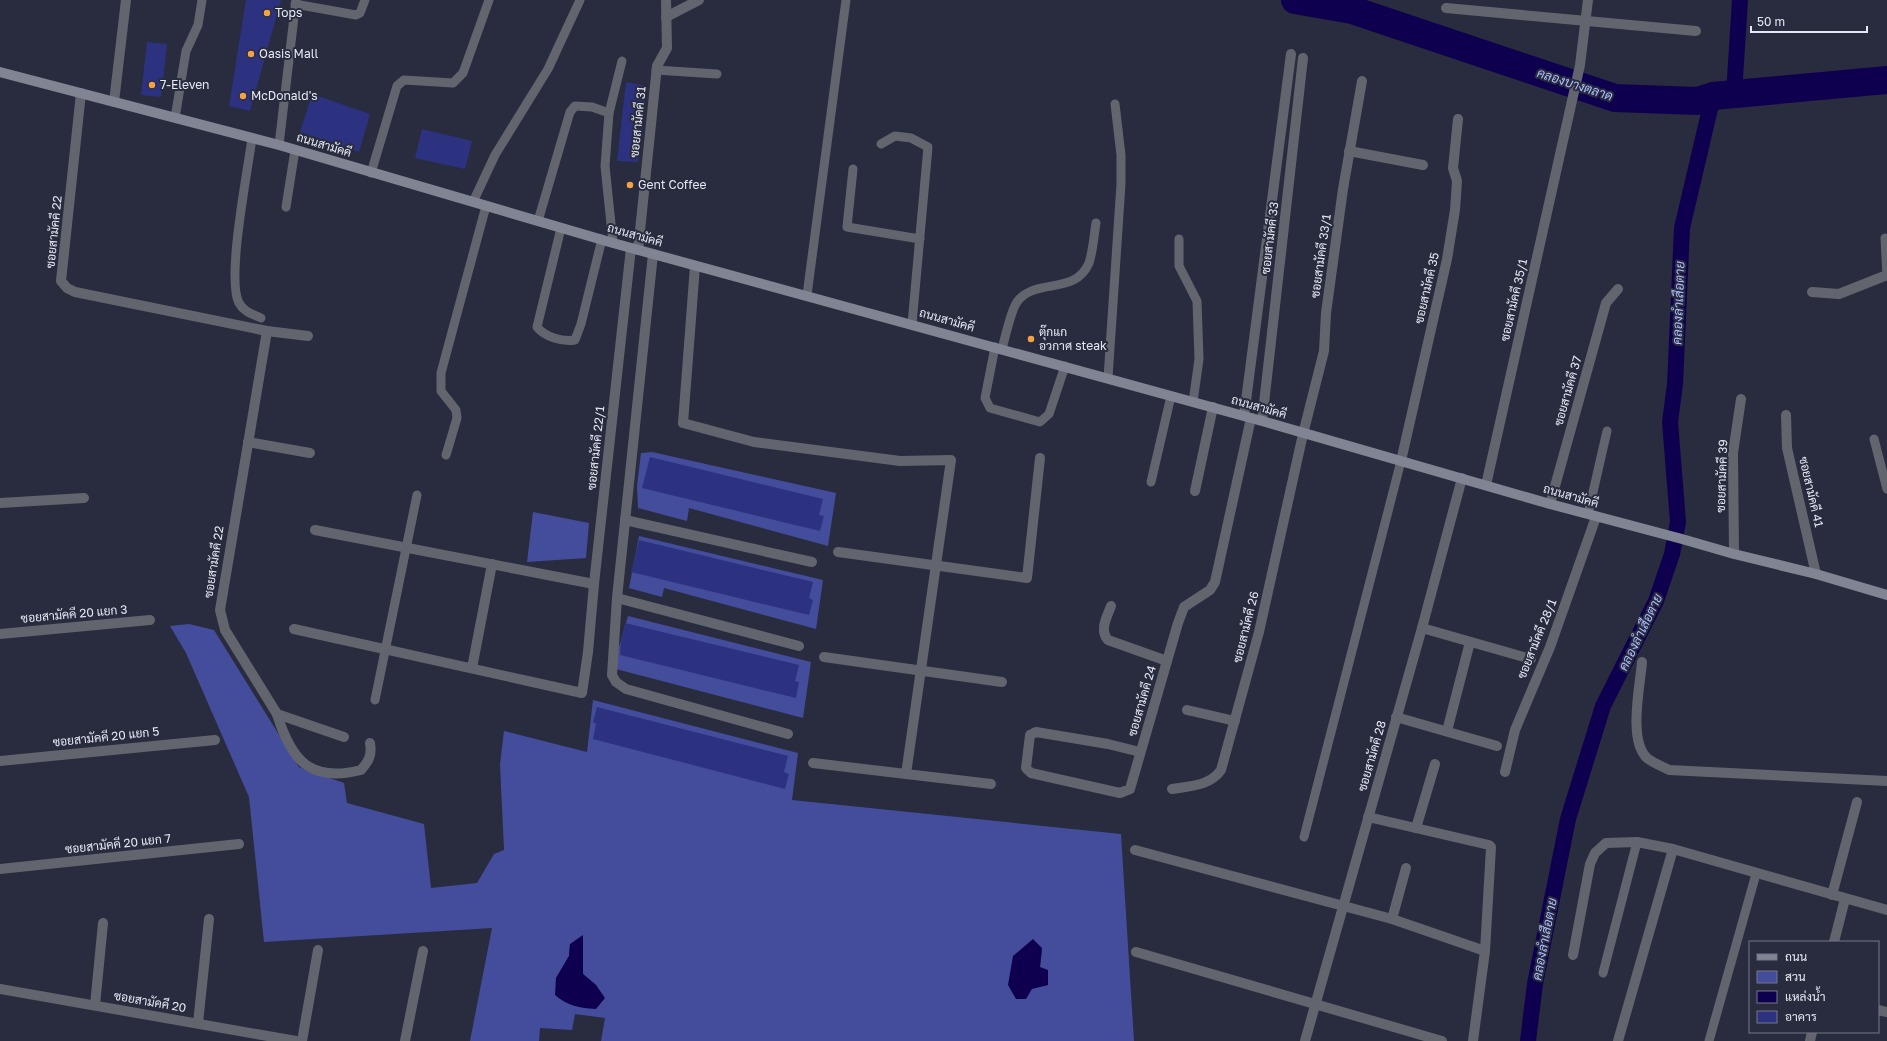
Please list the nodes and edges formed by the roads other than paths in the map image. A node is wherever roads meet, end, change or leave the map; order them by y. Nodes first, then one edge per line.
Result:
1 (126, 0) edge
2 (202, 0) edge
3 (366, 0) edge
4 (489, 0) edge
5 (580, 0) edge
6 (666, 0) edge
7 (699, 0) edge
8 (846, 0) edge
9 (1588, 0) edge
10 (295, 2) edge
11 (1446, 8) dead end
12 (666, 17) junction
13 (1585, 22) junction
14 (1696, 31) dead end
15 (1291, 54) dead end
16 (1303, 58) dead end
17 (622, 61) dead end
18 (656, 70) junction
19 (0, 72) edge
20 (717, 74) dead end
21 (1362, 81) dead end
22 (81, 94) junction
23 (114, 102) junction
24 (1115, 104) dead end
25 (609, 113) junction
26 (175, 118) junction
27 (1458, 119) dead end
28 (252, 138) junction
29 (881, 144) dead end
30 (279, 145) junction
31 (295, 150) junction
32 (1349, 151) junction
33 (1423, 165) dead end
34 (853, 169) dead end
35 (371, 173) junction
36 (473, 202) junction
37 (486, 206) junction
38 (286, 207) dead end
39 (538, 221) junction
40 (1096, 223) dead end
41 (561, 228) junction
42 (1885, 238) dead end
43 (920, 239) junction
44 (1179, 239) dead end
45 (602, 240) junction
46 (614, 243) junction
47 (634, 249) junction
48 (653, 254) junction
49 (695, 266) junction
50 (1887, 276) edge
51 (1618, 290) dead end
52 (1812, 292) dead end
53 (807, 295) junction
54 (261, 318) dead end
55 (912, 324) junction
56 (267, 330) junction
57 (308, 336) dead end
58 (998, 348) junction
59 (1065, 366) junction
60 (1108, 378) junction
61 (1171, 396) junction
62 (1741, 399) dead end
63 (1193, 402) junction
64 (1213, 408) junction
65 (1786, 415) dead end
66 (1247, 417) junction
67 (1262, 421) junction
68 (1607, 431) dead end
69 (1303, 434) junction
70 (1874, 439) dead end
71 (248, 442) junction
72 (310, 453) dead end
73 (446, 455) dead end
74 (1040, 458) dead end
75 (1401, 461) junction
76 (1462, 478) junction
77 (1151, 482) dead end
78 (1486, 485) junction
79 (1887, 489) edge
80 (1195, 491) dead end
81 (417, 495) dead end
82 (84, 498) dead end
83 (0, 503) edge
84 (1550, 504) junction
85 (1592, 516) junction
86 (625, 520) junction
87 (315, 530) dead end
88 (408, 548) junction
89 (838, 552) dead end
90 (1734, 554) junction
91 (812, 562) dead end
92 (492, 564) junction
93 (936, 565) junction
94 (1816, 574) junction
95 (594, 584) junction
96 (1887, 595) edge
97 (617, 598) junction
98 (1111, 606) dead end
99 (150, 620) dead end
100 (1422, 628) junction
101 (294, 629) dead end
102 (0, 634) edge
103 (1470, 642) junction
104 (799, 646) dead end
105 (386, 649) junction
106 (824, 657) dead end
107 (1531, 659) dead end
108 (1167, 661) junction
109 (1642, 662) dead end
110 (472, 668) junction
111 (921, 671) junction
112 (1002, 682) dead end
113 (375, 700) dead end
114 (1187, 710) dead end
115 (277, 714) junction
116 (1396, 717) junction
117 (1236, 721) junction
118 (1447, 732) junction
119 (788, 734) dead end
120 (344, 737) dead end
121 (215, 740) dead end
122 (370, 743) dead end
123 (1497, 746) dead end
124 (1140, 752) junction
125 (0, 761) edge
126 (813, 763) dead end
127 (1435, 764) dead end
128 (1505, 772) dead end
129 (906, 774) junction
130 (1887, 781) edge
131 (991, 784) dead end
132 (1172, 789) dead end
133 (1858, 802) dead end
134 (1368, 817) junction
135 (1416, 828) junction
136 (1304, 837) dead end
137 (1637, 842) junction
138 (239, 844) dead end
139 (1135, 850) dead end
140 (1672, 850) junction
141 (1406, 868) dead end
142 (0, 869) edge
143 (1756, 874) junction
144 (1832, 895) junction
145 (1845, 899) junction
146 (1344, 905) junction
147 (1887, 910) edge
148 (1392, 919) junction
149 (209, 920) dead end
150 (103, 923) dead end
151 (1834, 941) edge
152 (318, 950) dead end
153 (423, 950) dead end
154 (1485, 950) junction
155 (1136, 952) dead end
156 (1573, 955) dead end
157 (1603, 973) dead end
158 (0, 989) edge
159 (1316, 1004) junction
160 (95, 1005) junction
161 (198, 1023) junction
162 (296, 1041) edge
163 (302, 1041) edge
164 (405, 1041) edge
165 (1305, 1041) edge
166 (1442, 1041) edge
167 (1473, 1041) edge
168 (1618, 1041) edge
169 (1709, 1041) edge

1 - 23 street
2 - 26 lane
3 - 10 lane
4 - 35 lane
5 - 36 lane
6 - 12 street, ซอยสามัคคี 31
7 - 12 street
8 - 53 lane
9 - 13 street, ซอยสามัคคี 35/1
10 - 30 lane
11 - 13 street
12 - 18 street, ซอยสามัคคี 31
13 - 14 street
13 - 78 street, ซอยสามัคคี 35/1
15 - 66 street, ซอยสามัคคี 24
16 - 67 street, ซอยสามัคคี 33
17 - 25 lane
18 - 20 lane
18 - 47 street, ซอยสามัคคี 31
19 - 22 main road, ถนนสามัคคี
21 - 32 street, ซอยสามัคคี 33/1
22 - 23 main road, ถนนสามัคคี
22 - 56 street, ซอยสามัคคี 22
23 - 26 main road, ถนนสามัคคี
24 - 60 lane
25 - 39 lane
25 - 46 lane
26 - 28 main road, ถนนสามัคคี
27 - 75 street, ซอยสามัคคี 35
28 - 30 main road, ถนนสามัคคี
28 - 54 lane
29 - 43 lane
30 - 31 main road, ถนนสามัคคี
31 - 35 main road, ถนนสามัคคี
31 - 38 lane
32 - 33 street
32 - 69 street, ซอยสามัคคี 33/1
34 - 43 lane
35 - 36 main road, ถนนสามัคคี
36 - 37 main road, ถนนสามัคคี
37 - 39 main road, ถนนสามัคคี
37 - 73 lane
39 - 41 main road, ถนนสามัคคี
40 - 58 lane
41 - 45 main road, ถนนสามัคคี
41 - 45 lane
42 - 50 lane
43 - 55 lane
44 - 63 lane
45 - 46 main road, ถนนสามัคคี
46 - 47 main road, ถนนสามัคคี
47 - 48 main road, ถนนสามัคคี
47 - 95 street, ซอยสามัคคี 22/1
48 - 49 main road, ถนนสามัคคี
48 - 86 street
49 - 53 main road, ถนนสามัคคี
49 - 93 street
50 - 52 street
51 - 84 street, ซอยสามัคคี 37
53 - 55 main road, ถนนสามัคคี
55 - 58 main road, ถนนสามัคคี
56 - 57 street, ซอยสามัคคี 22
56 - 71 street, ซอยสามัคคี 22
58 - 59 main road, ถนนสามัคคี
58 - 59 lane
59 - 60 main road, ถนนสามัคคี
60 - 61 main road, ถนนสามัคคี
61 - 63 main road, ถนนสามัคคี
61 - 77 lane
62 - 90 street, ซอยสามัคคี 39
63 - 64 main road, ถนนสามัคคี
64 - 66 main road, ถนนสามัคคี
64 - 80 street
65 - 94 street, ซอยสามัคคี 41
66 - 67 main road, ถนนสามัคคี
66 - 108 street, ซอยสามัคคี 24
67 - 69 main road, ถนนสามัคคี
68 - 85 lane
69 - 75 main road, ถนนสามัคคี
69 - 117 street, ซอยสามัคคี 26
70 - 79 lane
71 - 72 street
71 - 115 street, ซอยสามัคคี 22
74 - 93 street
75 - 76 main road, ถนนสามัคคี
75 - 136 lane
76 - 78 main road, ถนนสามัคคี
76 - 100 street, ซอยสามัคคี 28
78 - 84 main road, ถนนสามัคคี
81 - 88 lane
82 - 83 street
84 - 85 main road, ถนนสามัคคี
85 - 90 main road, ถนนสามัคคี
85 - 128 street, ซอยสามัคคี 28/1
86 - 91 street
86 - 97 street
87 - 88 street
88 - 92 street
88 - 105 lane
89 - 93 street
90 - 94 main road, ถนนสามัคคี
92 - 95 street
92 - 110 street
93 - 111 street
94 - 96 main road, ถนนสามัคคี
95 - 110 street, ซอยสามัคคี 22/1
97 - 104 street
97 - 119 street
98 - 108 street
99 - 102 street, ซอยสามัคคี 20 แยก 3
100 - 103 street
100 - 116 street, ซอยสามัคคี 28
101 - 105 street
103 - 107 street
103 - 118 street
105 - 110 street
105 - 113 lane
106 - 111 street
108 - 124 street, ซอยสามัคคี 24
109 - 130 street
111 - 112 street
111 - 129 street
114 - 117 street
115 - 120 street
115 - 122 street, ซอยสามัคคี 22
116 - 118 street
116 - 134 street, ซอยสามัคคี 28
117 - 132 street, ซอยสามัคคี 26
118 - 123 street
121 - 125 street, ซอยสามัคคี 20 แยก 5
124 - 124 street, ซอยสามัคคี 24
126 - 129 street
127 - 135 street
129 - 131 street
133 - 144 street
134 - 135 street
134 - 146 street, ซอยสามัคคี 28
135 - 154 street
137 - 140 street
137 - 156 street
137 - 157 lane
138 - 142 street, ซอยสามัคคี 20 แยก 7
139 - 146 street
140 - 143 street
140 - 168 street
141 - 148 street
143 - 144 street
143 - 169 lane
144 - 145 street
145 - 147 street
145 - 151 street
146 - 148 street
146 - 159 street, ซอยสามัคคี 28
148 - 154 street
149 - 161 street
150 - 160 street
152 - 163 street
153 - 164 street
154 - 167 street
155 - 159 street
158 - 160 street, ซอยสามัคคี 20
159 - 165 street, ซอยสามัคคี 28
159 - 166 street
160 - 161 street, ซอยสามัคคี 20
161 - 162 street, ซอยสามัคคี 20

